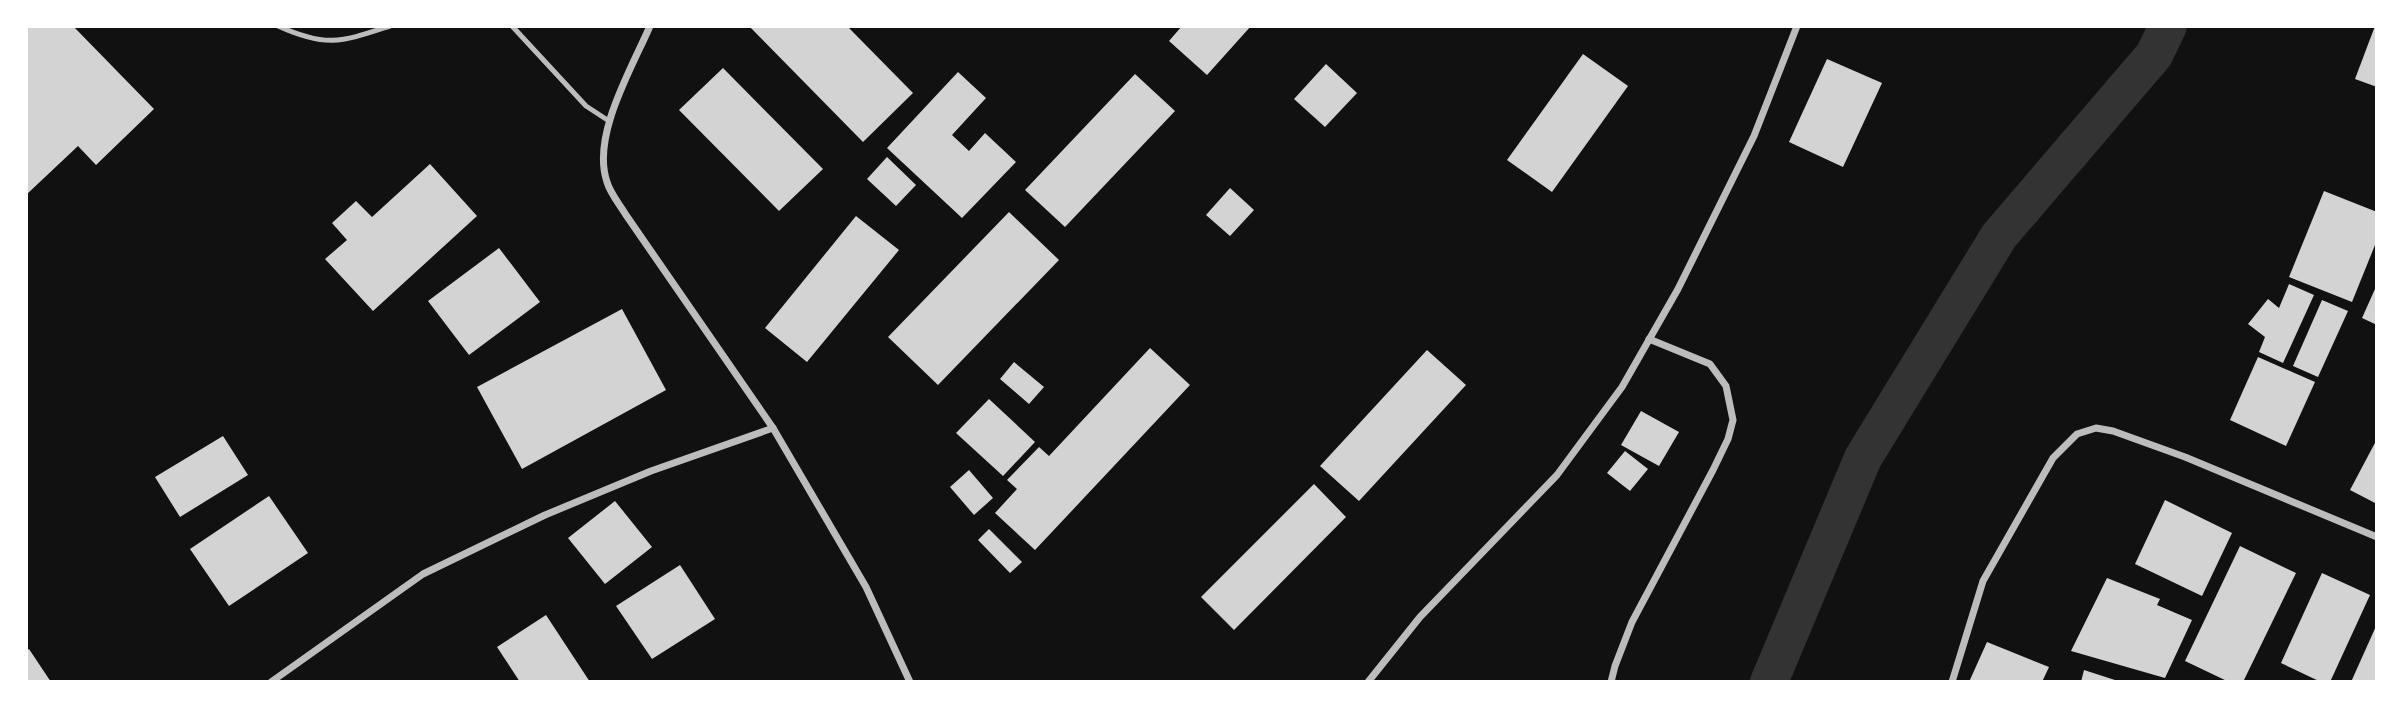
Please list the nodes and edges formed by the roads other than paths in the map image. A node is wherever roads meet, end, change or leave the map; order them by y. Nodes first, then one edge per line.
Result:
1 (278, 26) edge
2 (390, 26) edge
3 (512, 26) edge
4 (650, 26) edge
5 (1797, 26) edge
6 (609, 121) junction
7 (1649, 338) junction
8 (773, 428) junction
9 (2377, 537) edge
10 (271, 682) edge
11 (910, 682) edge
12 (1368, 682) edge
13 (1611, 682) edge
14 (1952, 682) edge

1 - 2 lane
3 - 6 lane
4 - 6 street
5 - 7 street
6 - 8 street
7 - 12 street
7 - 13 street
8 - 10 street
8 - 11 street
9 - 14 street

